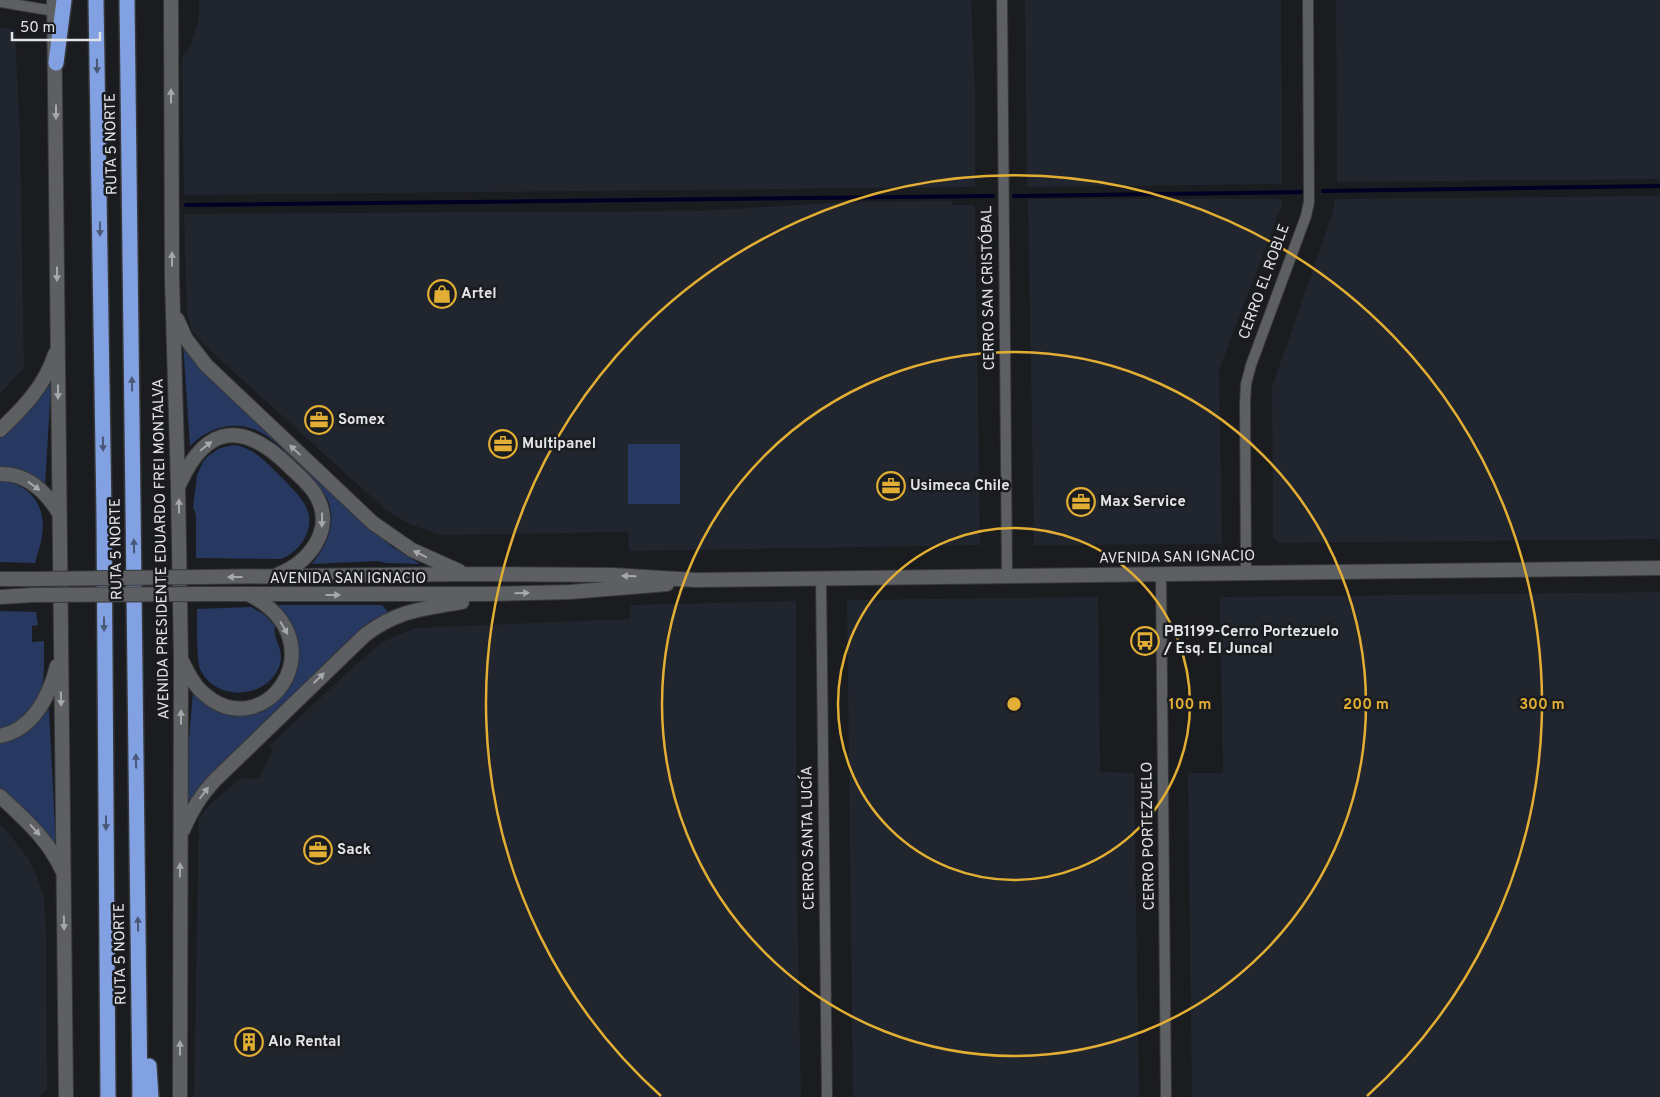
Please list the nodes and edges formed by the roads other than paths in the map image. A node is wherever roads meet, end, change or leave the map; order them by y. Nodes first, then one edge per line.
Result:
1 (96, 0) edge
2 (127, 0) edge
3 (171, 0) edge
4 (1002, 0) edge
5 (1308, 0) edge
6 (0, 2) edge
7 (58, 4) edge
8 (56, 63) joint
9 (174, 308) junction
10 (58, 344) junction
11 (0, 430) edge
12 (0, 474) edge
13 (178, 486) junction
14 (59, 513) junction
15 (1660, 568) edge
16 (464, 574) junction
17 (1246, 574) junction
18 (1161, 575) junction
19 (1007, 576) junction
20 (271, 577) junction
21 (2, 578) edge
22 (821, 579) junction
23 (695, 580) junction
24 (487, 594) junction
25 (250, 595) junction
26 (0, 597) edge
27 (61, 651) junction
28 (181, 660) junction
29 (0, 736) edge
30 (0, 796) edge
31 (181, 836) junction
32 (64, 874) junction
33 (138, 973) junction
34 (107, 1000) junction
35 (66, 1097) edge
36 (98, 1097) edge
37 (108, 1097) edge
38 (140, 1097) edge
39 (151, 1097) edge
40 (180, 1097) edge
41 (827, 1097) edge
42 (1166, 1097) edge

1 -> 34 highway, RUTA 5 NORTE
33 -> 2 highway, RUTA 5 NORTE
9 -> 3 main road, AVENIDA PRESIDENTE EDUARDO FREI MONTALVA
4 - 19 street, CERRO SAN CRISTÓBAL
5 - 17 street, CERRO EL ROBLE
6 - 7 street
7 - 8 highway
8 -> 10 main road
9 - 13 main road, AVENIDA PRESIDENTE EDUARDO FREI MONTALVA
16 -> 9 main road
10 - 11 main road
10 -> 14 main road
12 -> 14 main road
13 -> 20 main road
28 -> 13 main road, AVENIDA PRESIDENTE EDUARDO FREI MONTALVA
14 - 27 main road
15 - 17 main road, AVENIDA SAN IGNACIO
16 - 20 main road, AVENIDA SAN IGNACIO
23 -> 16 main road, AVENIDA SAN IGNACIO
17 - 18 main road, AVENIDA SAN IGNACIO
18 - 19 main road, AVENIDA SAN IGNACIO
18 - 42 street, CERRO PORTEZUELO
19 - 22 main road, AVENIDA SAN IGNACIO
20 -> 21 main road, AVENIDA SAN IGNACIO, bridge
22 - 23 main road, AVENIDA SAN IGNACIO
22 - 41 street, CERRO SANTA LUCÍA
24 -> 23 main road, AVENIDA SAN IGNACIO
25 -> 24 main road, AVENIDA SAN IGNACIO
31 -> 24 main road
25 - 26 main road, AVENIDA SAN IGNACIO, bridge
25 -> 28 main road
27 - 29 main road
27 -> 32 main road
31 -> 28 main road, AVENIDA PRESIDENTE EDUARDO FREI MONTALVA
30 -> 32 main road
40 -> 31 main road, AVENIDA PRESIDENTE EDUARDO FREI MONTALVA
32 -> 35 main road
33 - 38 highway, RUTA 5 NORTE
33 - 39 highway
34 - 36 highway
34 - 37 highway, RUTA 5 NORTE

